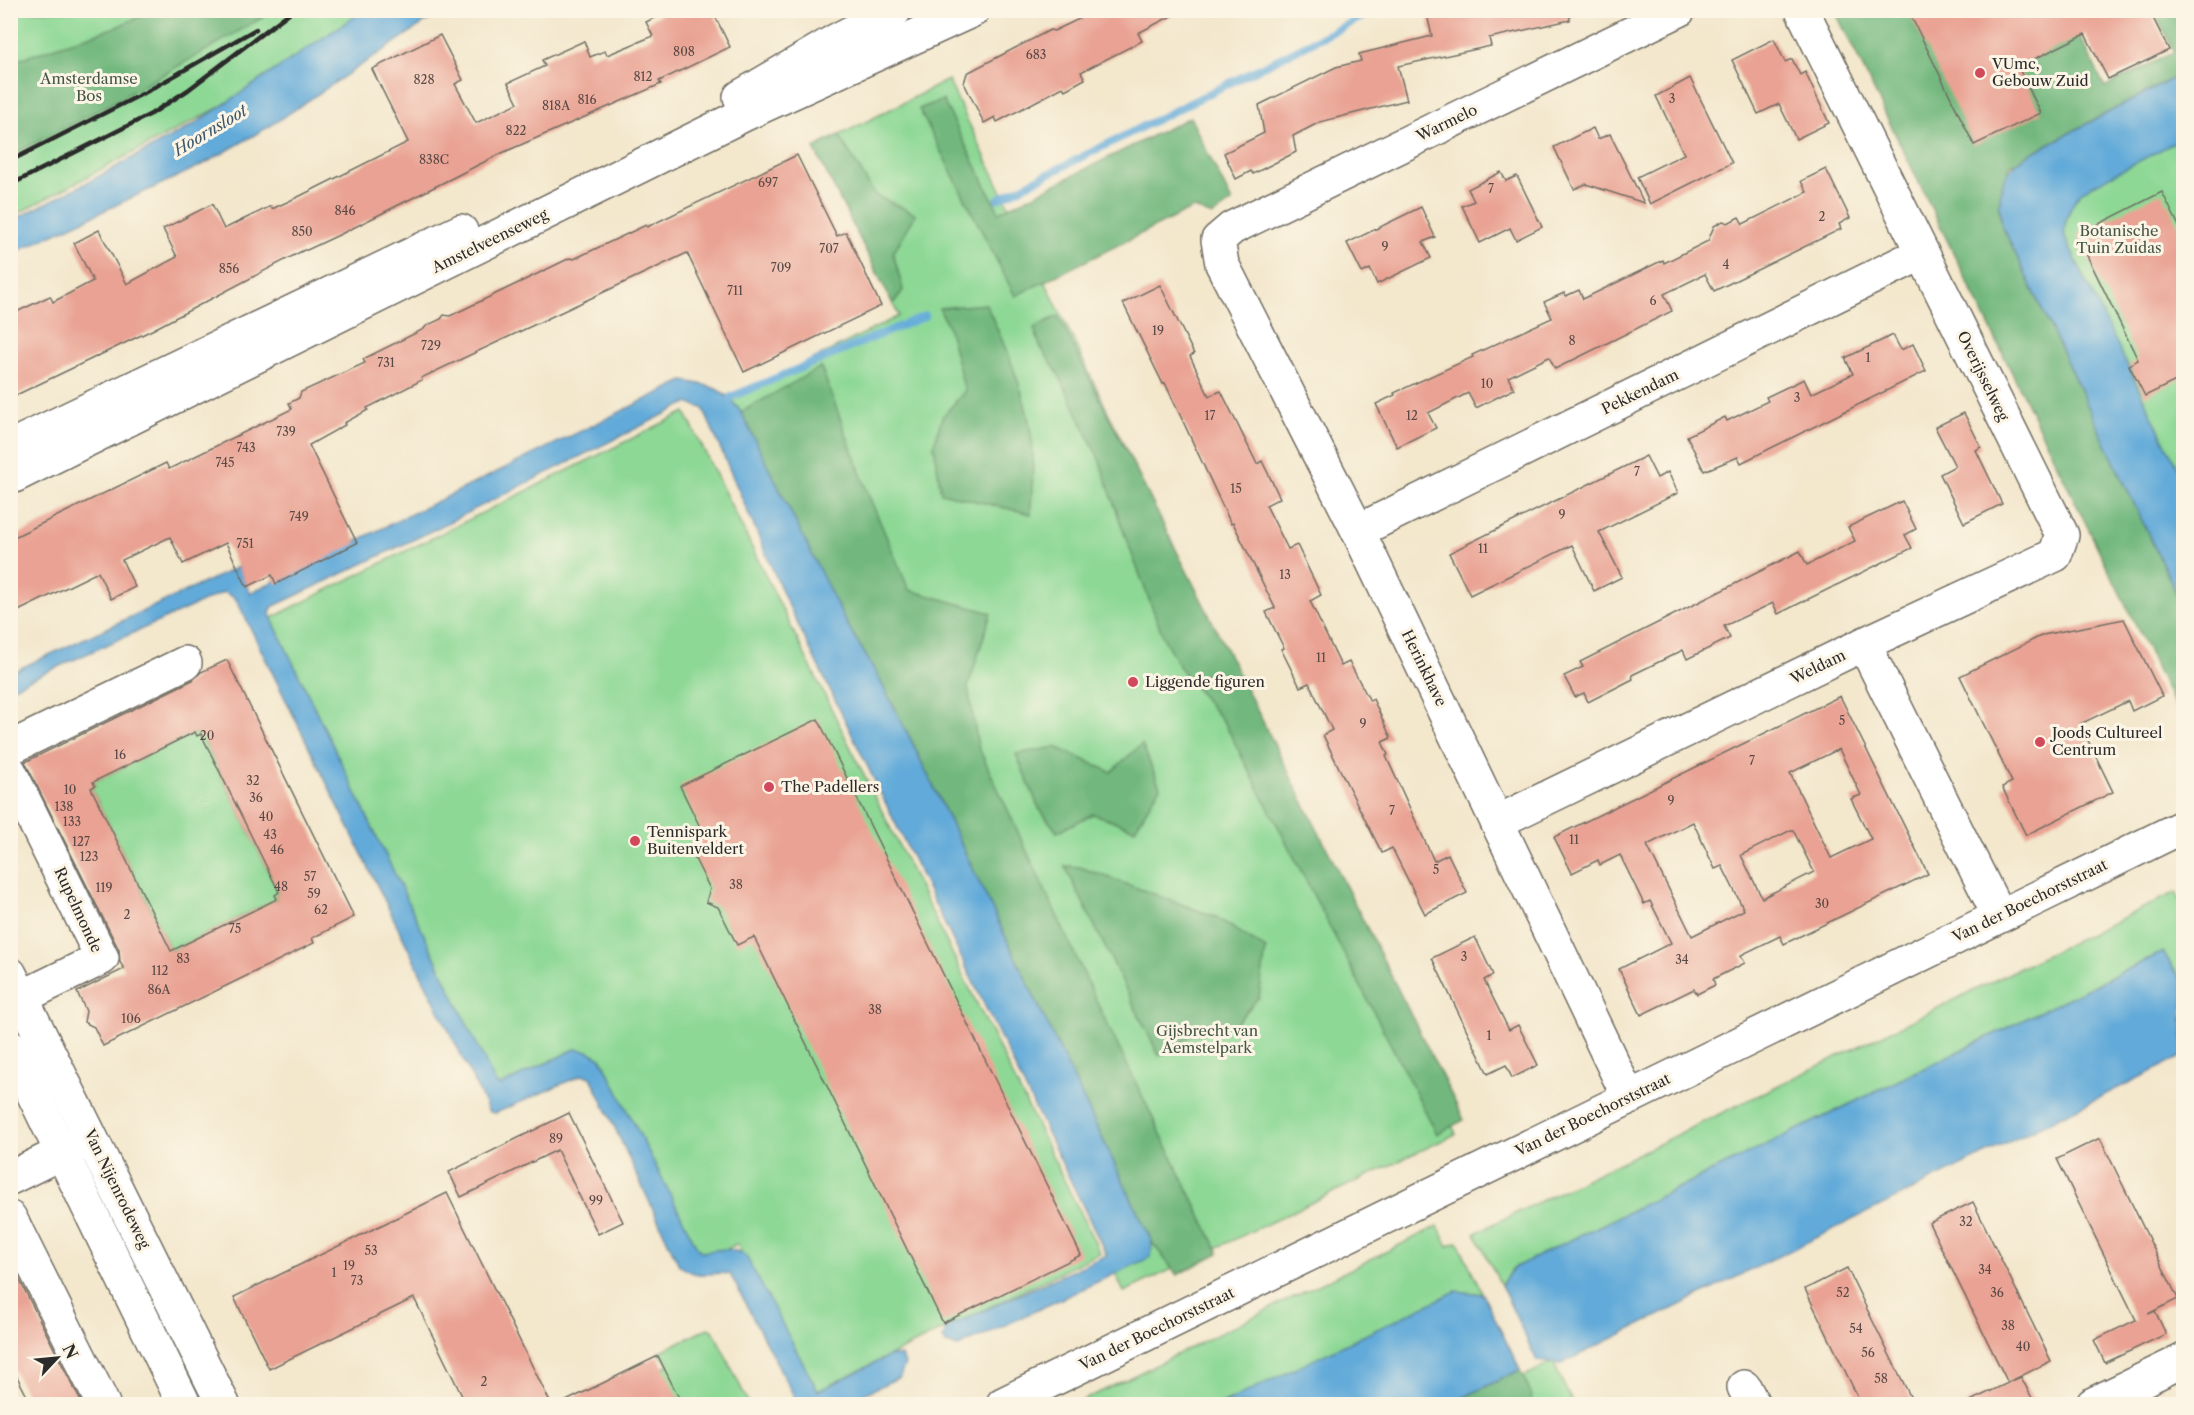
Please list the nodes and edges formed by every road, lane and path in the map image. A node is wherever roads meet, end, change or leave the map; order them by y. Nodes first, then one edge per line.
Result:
1 (896, 10) edge
2 (973, 10) edge
3 (1678, 10) edge
4 (1802, 10) edge
5 (1218, 240) joint
6 (1922, 254) junction
7 (10, 447) edge
8 (10, 478) edge
9 (1358, 531) junction
10 (1864, 644) junction
11 (185, 663) dead end
12 (10, 748) edge
13 (10, 772) edge
14 (1497, 822) junction
15 (2184, 826) edge
16 (1999, 916) junction
17 (14, 992) edge
18 (10, 1046) edge
19 (1629, 1098) junction
20 (92, 1138) junction
21 (61, 1153) junction
22 (10, 1178) edge
23 (10, 1218) edge
24 (2184, 1360) edge
25 (103, 1404) edge
26 (184, 1404) edge
27 (223, 1404) edge
28 (1003, 1404) edge
29 (2093, 1404) edge

1 - 7 street, Amstelveenseweg
2 - 8 street, Amstelveenseweg
3 - 5 street, Warmelo
4 - 6 street, Overijsselweg
5 - 9 street, Herinkhave
6 - 9 street, Pekkendam
6 - 10 street, Overijsselweg
9 - 14 street, Herinkhave
10 - 14 street, Weldam
10 - 16 street, Weldam
11 - 12 street
13 - 17 street, Rupelmonde
14 - 19 street, Herinkhave
15 - 16 street, Van der Boechorststraat
16 - 19 street, Van der Boechorststraat
17 - 20 street, Van Nijenrodeweg
18 - 21 street
19 - 28 street, Van der Boechorststraat
20 - 21 street
20 - 27 street, Van Nijenrodeweg
21 - 22 street
21 - 26 street
23 - 25 street
24 - 29 street

